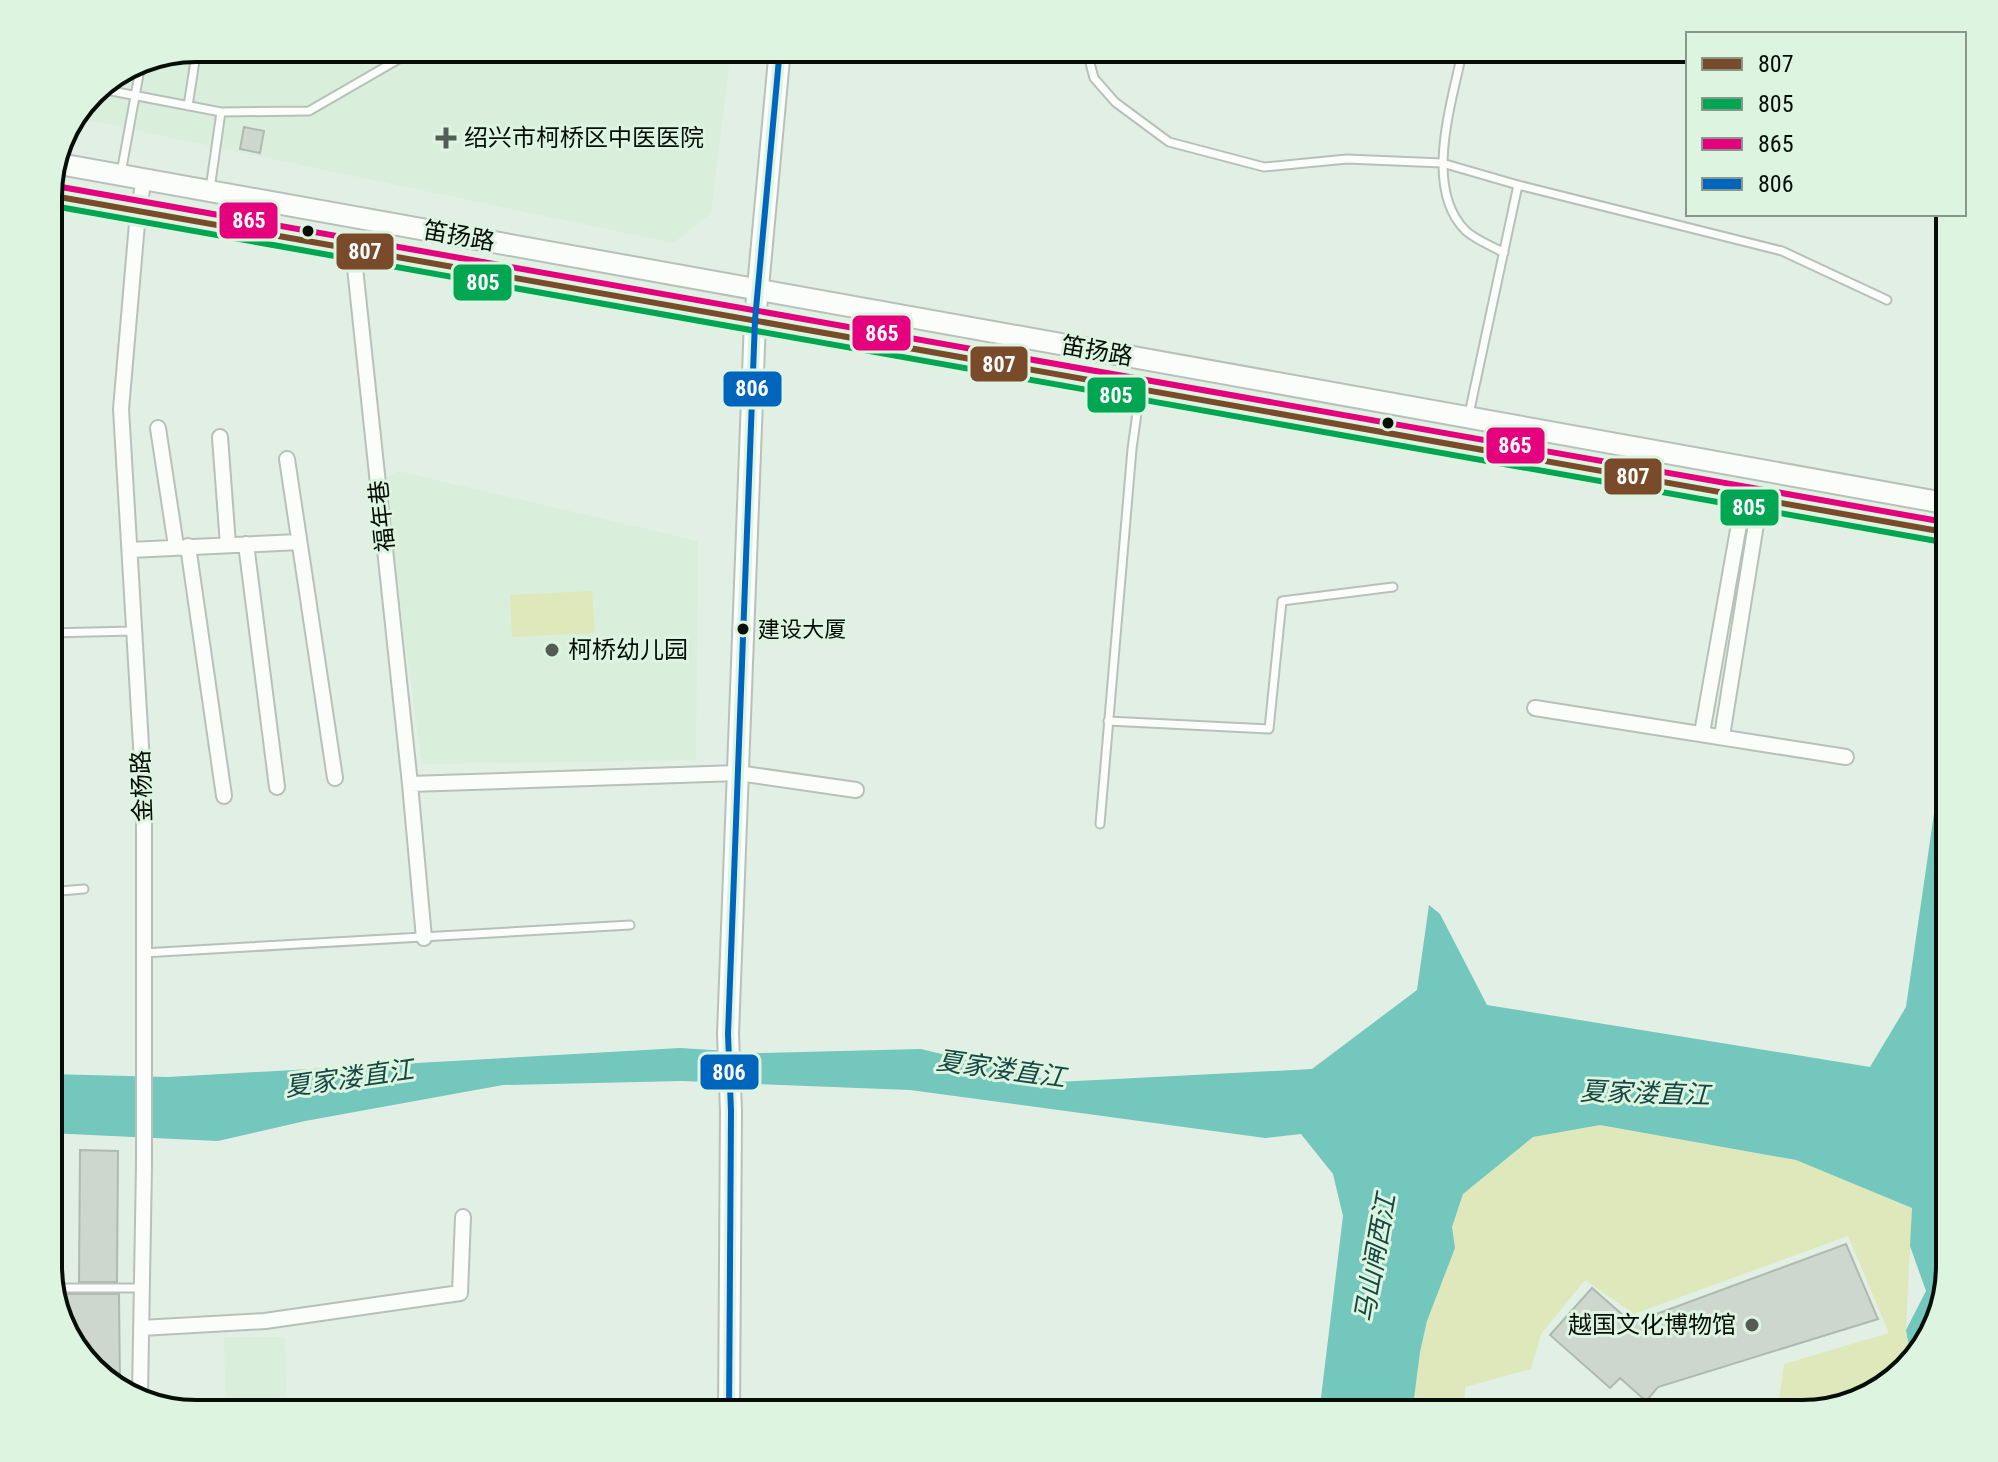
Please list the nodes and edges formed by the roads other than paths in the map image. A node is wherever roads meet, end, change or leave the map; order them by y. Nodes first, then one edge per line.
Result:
1 (195, 62) edge
2 (394, 62) edge
3 (779, 62) edge
4 (1090, 62) edge
5 (1460, 62) edge
6 (139, 75) edge
7 (113, 91) edge
8 (136, 95) junction
9 (188, 106) junction
10 (221, 112) junction
11 (1442, 163) junction
12 (66, 165) edge
13 (121, 175) junction
14 (144, 179) junction
15 (1518, 185) junction
16 (209, 191) junction
17 (62, 198) edge
18 (138, 212) junction
19 (353, 249) junction
20 (1504, 253) junction
21 (758, 291) junction
22 (1887, 300) dead end
23 (755, 320) junction
24 (1140, 389) junction
25 (1468, 418) junction
26 (158, 428) dead end
27 (220, 437) dead end
28 (287, 459) dead end
29 (1752, 498) junction
30 (1936, 502) edge
31 (1936, 530) edge
32 (299, 542) junction
33 (246, 544) junction
34 (228, 545) junction
35 (182, 546) junction
36 (130, 550) junction
37 (1393, 587) dead end
38 (134, 631) junction
39 (62, 633) edge
40 (1535, 708) dead end
41 (1108, 721) junction
42 (1702, 733) junction
43 (1722, 736) junction
44 (1846, 757) dead end
45 (738, 773) junction
46 (335, 778) dead end
47 (410, 784) junction
48 (277, 787) dead end
49 (856, 790) dead end
50 (224, 796) dead end
51 (1100, 824) dead end
52 (84, 889) dead end
53 (62, 891) edge
54 (630, 925) dead end
55 (424, 938) junction
56 (143, 953) junction
57 (463, 1217) dead end
58 (64, 1288) edge
59 (142, 1288) junction
60 (141, 1328) junction
61 (140, 1387) edge
62 (729, 1400) edge

1 - 9 lane
2 - 10 lane
3 - 21 street
4 - 11 lane
5 - 11 lane
6 - 8 lane
7 - 8 lane
8 - 9 lane
8 - 13 lane
9 - 10 lane
10 - 16 lane
11 - 15 lane
11 - 20 lane
12 - 13 street, 笛扬路
13 - 14 street, 笛扬路
14 - 16 street, 笛扬路
14 - 18 street, 金杨路
15 - 20 lane
15 - 22 lane
16 - 21 street, 笛扬路
17 - 18 street, 笛扬路
18 - 19 street, 笛扬路
18 - 36 street, 金杨路
19 - 23 street, 笛扬路
19 - 47 street, 福年巷
20 - 25 lane
21 - 23 street
21 - 25 street, 笛扬路
23 - 24 street, 笛扬路
23 - 45 street
24 - 29 street, 笛扬路
24 - 41 lane
25 - 30 street, 笛扬路
26 - 35 street
27 - 34 street
28 - 32 street
29 - 31 street, 笛扬路
29 - 42 street
29 - 43 street
32 - 33 street
32 - 46 street
33 - 34 street
33 - 48 street
34 - 35 street
35 - 36 street
35 - 50 street
36 - 38 street, 金杨路
37 - 41 lane
38 - 39 lane
38 - 56 street, 金杨路
40 - 42 street
41 - 51 lane
42 - 43 street
43 - 44 street
45 - 47 street
45 - 49 street
45 - 62 street
47 - 55 street, 福年巷
52 - 53 lane
54 - 55 lane
55 - 56 lane
56 - 59 street, 金杨路
57 - 60 street
58 - 59 lane
59 - 60 street, 金杨路
60 - 61 street, 金杨路

